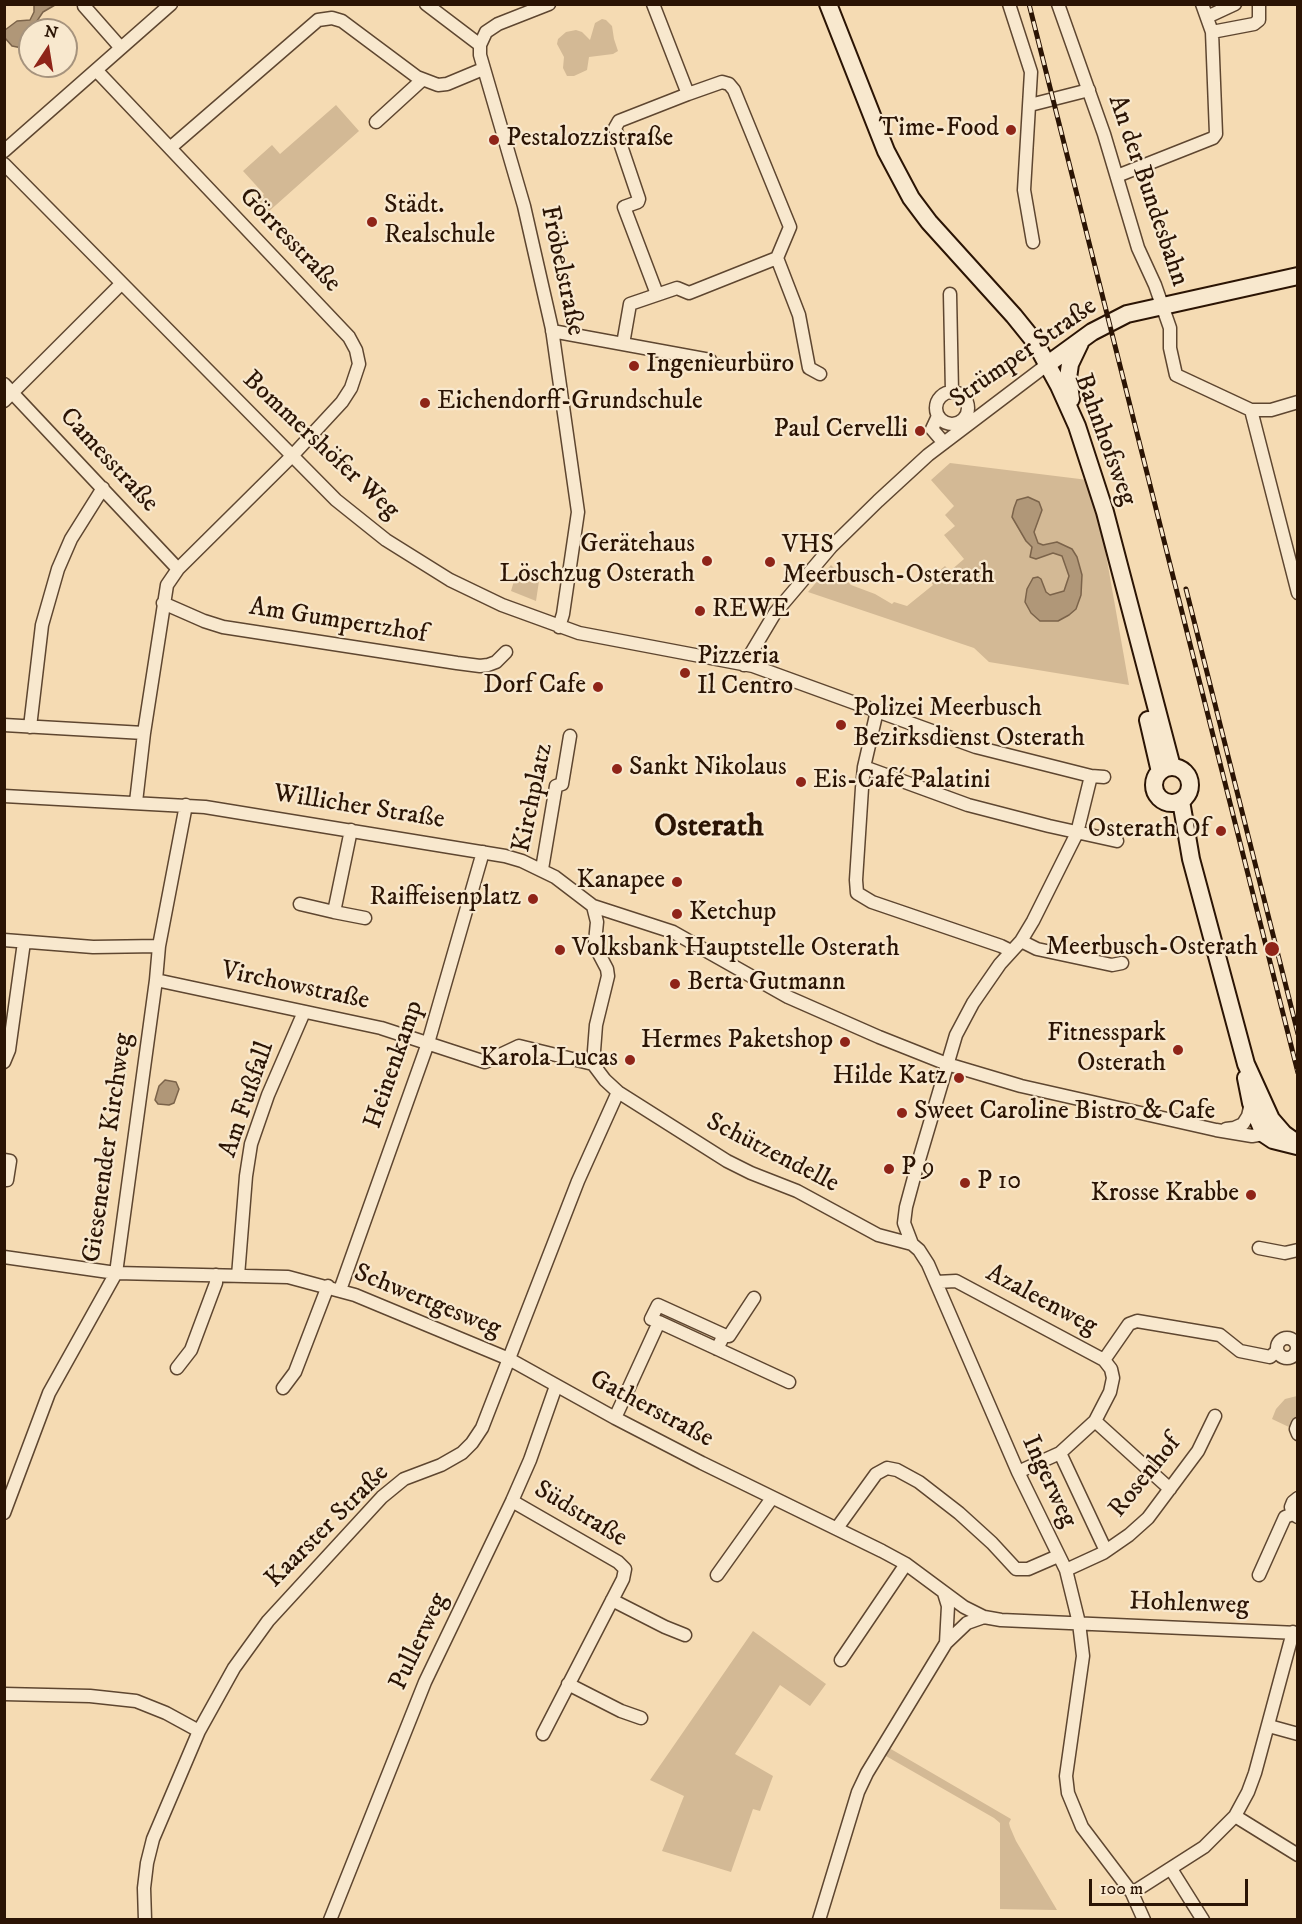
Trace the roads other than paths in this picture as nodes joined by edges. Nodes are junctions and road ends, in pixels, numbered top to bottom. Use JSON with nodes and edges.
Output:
{"nodes":[{"id":1,"x":171,"y":4,"type":"edge"},
{"id":2,"x":426,"y":4,"type":"edge"},
{"id":3,"x":549,"y":4,"type":"edge"},
{"id":4,"x":654,"y":4,"type":"edge"},
{"id":5,"x":1009,"y":4,"type":"edge"},
{"id":6,"x":1058,"y":4,"type":"edge"},
{"id":7,"x":1202,"y":4,"type":"edge"},
{"id":8,"x":1235,"y":4,"type":"edge"},
{"id":9,"x":1259,"y":4,"type":"edge"},
{"id":10,"x":84,"y":6,"type":"dead end"},
{"id":11,"x":831,"y":9,"type":"edge"},
{"id":12,"x":1207,"y":17,"type":"junction"},
{"id":13,"x":1212,"y":32,"type":"junction"},
{"id":14,"x":480,"y":45,"type":"junction"},
{"id":15,"x":121,"y":48,"type":"junction"},
{"id":16,"x":483,"y":69,"type":"junction"},
{"id":17,"x":96,"y":70,"type":"junction"},
{"id":18,"x":422,"y":80,"type":"junction"},
{"id":19,"x":1089,"y":90,"type":"junction"},
{"id":20,"x":688,"y":94,"type":"junction"},
{"id":21,"x":1030,"y":105,"type":"junction"},
{"id":22,"x":376,"y":122,"type":"dead end"},
{"id":23,"x":170,"y":148,"type":"junction"},
{"id":24,"x":4,"y":151,"type":"edge"},
{"id":25,"x":4,"y":164,"type":"edge"},
{"id":26,"x":1117,"y":176,"type":"junction"},
{"id":27,"x":1033,"y":242,"type":"dead end"},
{"id":28,"x":777,"y":258,"type":"junction"},
{"id":29,"x":1298,"y":276,"type":"edge"},
{"id":30,"x":121,"y":284,"type":"junction"},
{"id":31,"x":657,"y":294,"type":"junction"},
{"id":32,"x":950,"y":294,"type":"dead end"},
{"id":33,"x":1163,"y":306,"type":"junction"},
{"id":34,"x":552,"y":331,"type":"junction"},
{"id":35,"x":1082,"y":339,"type":"junction"},
{"id":36,"x":623,"y":344,"type":"junction"},
{"id":37,"x":710,"y":360,"type":"dead end"},
{"id":38,"x":1048,"y":364,"type":"junction"},
{"id":39,"x":820,"y":374,"type":"dead end"},
{"id":40,"x":7,"y":392,"type":"edge"},
{"id":41,"x":952,"y":392,"type":"junction"},
{"id":42,"x":1298,"y":402,"type":"edge"},
{"id":43,"x":1251,"y":410,"type":"junction"},
{"id":44,"x":938,"y":416,"type":"junction"},
{"id":45,"x":1077,"y":426,"type":"junction"},
{"id":46,"x":944,"y":443,"type":"junction"},
{"id":47,"x":292,"y":456,"type":"junction"},
{"id":48,"x":103,"y":488,"type":"junction"},
{"id":49,"x":178,"y":569,"type":"junction"},
{"id":50,"x":1298,"y":593,"type":"edge"},
{"id":51,"x":163,"y":603,"type":"junction"},
{"id":52,"x":558,"y":627,"type":"junction"},
{"id":53,"x":506,"y":652,"type":"dead end"},
{"id":54,"x":744,"y":665,"type":"junction"},
{"id":55,"x":877,"y":711,"type":"junction"},
{"id":56,"x":4,"y":725,"type":"edge"},
{"id":57,"x":30,"y":727,"type":"junction"},
{"id":58,"x":144,"y":733,"type":"junction"},
{"id":59,"x":570,"y":735,"type":"dead end"},
{"id":60,"x":864,"y":767,"type":"junction"},
{"id":61,"x":1166,"y":770,"type":"junction"},
{"id":62,"x":1098,"y":777,"type":"joint"},
{"id":63,"x":4,"y":796,"type":"edge"},
{"id":64,"x":136,"y":802,"type":"junction"},
{"id":65,"x":1176,"y":802,"type":"junction"},
{"id":66,"x":186,"y":805,"type":"junction"},
{"id":67,"x":351,"y":830,"type":"junction"},
{"id":68,"x":1077,"y":833,"type":"junction"},
{"id":69,"x":1117,"y":842,"type":"dead end"},
{"id":70,"x":483,"y":852,"type":"junction"},
{"id":71,"x":542,"y":869,"type":"junction"},
{"id":72,"x":300,"y":904,"type":"dead end"},
{"id":73,"x":593,"y":906,"type":"junction"},
{"id":74,"x":334,"y":912,"type":"junction"},
{"id":75,"x":365,"y":918,"type":"dead end"},
{"id":76,"x":4,"y":940,"type":"edge"},
{"id":77,"x":1021,"y":941,"type":"junction"},
{"id":78,"x":24,"y":942,"type":"junction"},
{"id":79,"x":159,"y":946,"type":"junction"},
{"id":80,"x":1011,"y":951,"type":"junction"},
{"id":81,"x":1122,"y":963,"type":"dead end"},
{"id":82,"x":156,"y":980,"type":"junction"},
{"id":83,"x":304,"y":1012,"type":"junction"},
{"id":84,"x":428,"y":1043,"type":"junction"},
{"id":85,"x":4,"y":1062,"type":"edge"},
{"id":86,"x":593,"y":1064,"type":"junction"},
{"id":87,"x":947,"y":1064,"type":"junction"},
{"id":88,"x":1246,"y":1064,"type":"junction"},
{"id":89,"x":618,"y":1092,"type":"junction"},
{"id":90,"x":1251,"y":1103,"type":"junction"},
{"id":91,"x":1268,"y":1126,"type":"junction"},
{"id":92,"x":1216,"y":1130,"type":"junction"},
{"id":93,"x":1298,"y":1145,"type":"edge"},
{"id":94,"x":4,"y":1160,"type":"edge"},
{"id":95,"x":4,"y":1180,"type":"edge"},
{"id":96,"x":912,"y":1244,"type":"junction"},
{"id":97,"x":1259,"y":1248,"type":"dead end"},
{"id":98,"x":1298,"y":1250,"type":"edge"},
{"id":99,"x":4,"y":1257,"type":"edge"},
{"id":100,"x":116,"y":1273,"type":"junction"},
{"id":101,"x":216,"y":1275,"type":"junction"},
{"id":102,"x":238,"y":1276,"type":"junction"},
{"id":103,"x":936,"y":1282,"type":"junction"},
{"id":104,"x":334,"y":1288,"type":"junction"},
{"id":105,"x":754,"y":1298,"type":"dead end"},
{"id":106,"x":659,"y":1322,"type":"junction"},
{"id":107,"x":724,"y":1335,"type":"junction"},
{"id":108,"x":717,"y":1349,"type":"junction"},
{"id":109,"x":1277,"y":1351,"type":"dead end"},
{"id":110,"x":509,"y":1359,"type":"junction"},
{"id":111,"x":1104,"y":1360,"type":"junction"},
{"id":112,"x":177,"y":1368,"type":"dead end"},
{"id":113,"x":789,"y":1382,"type":"dead end"},
{"id":114,"x":556,"y":1386,"type":"junction"},
{"id":115,"x":283,"y":1388,"type":"dead end"},
{"id":116,"x":1215,"y":1416,"type":"dead end"},
{"id":117,"x":615,"y":1418,"type":"junction"},
{"id":118,"x":1095,"y":1420,"type":"junction"},
{"id":119,"x":1298,"y":1424,"type":"edge"},
{"id":120,"x":1298,"y":1434,"type":"edge"},
{"id":121,"x":1060,"y":1453,"type":"junction"},
{"id":122,"x":1018,"y":1472,"type":"junction"},
{"id":123,"x":1170,"y":1489,"type":"junction"},
{"id":124,"x":772,"y":1498,"type":"junction"},
{"id":125,"x":1298,"y":1498,"type":"edge"},
{"id":126,"x":512,"y":1501,"type":"junction"},
{"id":127,"x":4,"y":1513,"type":"edge"},
{"id":128,"x":1295,"y":1516,"type":"edge"},
{"id":129,"x":837,"y":1528,"type":"junction"},
{"id":130,"x":1106,"y":1551,"type":"junction"},
{"id":131,"x":1058,"y":1556,"type":"junction"},
{"id":132,"x":906,"y":1564,"type":"junction"},
{"id":133,"x":1066,"y":1570,"type":"junction"},
{"id":134,"x":717,"y":1575,"type":"dead end"},
{"id":135,"x":1259,"y":1575,"type":"dead end"},
{"id":136,"x":944,"y":1593,"type":"junction"},
{"id":137,"x":612,"y":1600,"type":"junction"},
{"id":138,"x":984,"y":1617,"type":"junction"},
{"id":139,"x":1079,"y":1623,"type":"junction"},
{"id":140,"x":1295,"y":1632,"type":"edge"},
{"id":141,"x":685,"y":1635,"type":"dead end"},
{"id":142,"x":946,"y":1642,"type":"junction"},
{"id":143,"x":841,"y":1660,"type":"dead end"},
{"id":144,"x":568,"y":1684,"type":"junction"},
{"id":145,"x":4,"y":1694,"type":"edge"},
{"id":146,"x":641,"y":1718,"type":"dead end"},
{"id":147,"x":1269,"y":1726,"type":"junction"},
{"id":148,"x":200,"y":1731,"type":"junction"},
{"id":149,"x":543,"y":1734,"type":"dead end"},
{"id":150,"x":1298,"y":1734,"type":"edge"},
{"id":151,"x":1235,"y":1816,"type":"junction"},
{"id":152,"x":1298,"y":1855,"type":"edge"},
{"id":153,"x":1171,"y":1869,"type":"junction"},
{"id":154,"x":1132,"y":1893,"type":"junction"},
{"id":155,"x":145,"y":1920,"type":"edge"},
{"id":156,"x":330,"y":1920,"type":"edge"},
{"id":157,"x":819,"y":1920,"type":"edge"},
{"id":158,"x":1144,"y":1920,"type":"edge"},
{"id":159,"x":1203,"y":1920,"type":"edge"}],
"edges":[{"from":1,"to":15,"type":"street"},
{"from":2,"to":14,"type":"street"},
{"from":3,"to":14,"type":"street"},
{"from":4,"to":20,"type":"street"},
{"from":5,"to":21,"type":"street"},
{"from":6,"to":19,"type":"street","name":"An der Bundesbahn"},
{"from":7,"to":12,"type":"street"},
{"from":8,"to":12,"type":"street"},
{"from":9,"to":13,"type":"street"},
{"from":10,"to":15,"type":"street"},
{"from":11,"to":38,"type":"main road","name":"Bahnhofsweg"},
{"from":12,"to":13,"type":"street"},
{"from":13,"to":26,"type":"street"},
{"from":14,"to":16,"type":"street","name":"Fröbelstraße"},
{"from":15,"to":17,"type":"street"},
{"from":16,"to":18,"type":"street"},
{"from":16,"to":34,"type":"street","name":"Fröbelstraße"},
{"from":17,"to":23,"type":"street","name":"Görresstraße"},
{"from":17,"to":24,"type":"street"},
{"from":18,"to":22,"type":"street"},
{"from":18,"to":23,"type":"street"},
{"from":19,"to":21,"type":"street","name":"An der Bundesbahn"},
{"from":19,"to":26,"type":"street","name":"An der Bundesbahn"},
{"from":20,"to":28,"type":"street"},
{"from":20,"to":31,"type":"street"},
{"from":21,"to":27,"type":"street"},
{"from":23,"to":47,"type":"street","name":"Görresstraße"},
{"from":25,"to":30,"type":"street","name":"Bommershöfer Weg"},
{"from":26,"to":33,"type":"street","name":"An der Bundesbahn"},
{"from":28,"to":31,"type":"street"},
{"from":28,"to":39,"type":"street"},
{"from":29,"to":33,"type":"main road","name":"Strümper Straße"},
{"from":30,"to":40,"type":"street"},
{"from":30,"to":47,"type":"street","name":"Bommershöfer Weg"},
{"from":31,"to":36,"type":"street"},
{"from":32,"to":41,"type":"street"},
{"from":33,"to":35,"type":"main road","name":"Strümper Straße"},
{"from":33,"to":43,"type":"street","name":"An der Bundesbahn"},
{"from":34,"to":36,"type":"street"},
{"from":34,"to":52,"type":"street","name":"Fröbelstraße"},
{"from":35,"to":38,"type":"main road","name":"Strümper Straße"},
{"from":35,"to":45,"type":"main road"},
{"from":36,"to":37,"type":"street"},
{"from":38,"to":45,"type":"main road","name":"Bahnhofsweg"},
{"from":38,"to":46,"type":"street","name":"Strümper Straße"},
{"from":40,"to":48,"type":"street","name":"Camesstraße"},
{"from":41,"to":44,"type":"street"},
{"from":41,"to":44,"type":"street"},
{"from":42,"to":43,"type":"street"},
{"from":43,"to":50,"type":"street"},
{"from":44,"to":46,"type":"street"},
{"from":45,"to":61,"type":"main road","name":"Bahnhofsweg"},
{"from":46,"to":54,"type":"street","name":"Strümper Straße"},
{"from":47,"to":49,"type":"street","name":"Görresstraße"},
{"from":47,"to":52,"type":"street","name":"Bommershöfer Weg"},
{"from":48,"to":49,"type":"street","name":"Camesstraße"},
{"from":48,"to":57,"type":"street"},
{"from":49,"to":51,"type":"street","name":"Görresstraße"},
{"from":51,"to":53,"type":"street","name":"Am Gumpertzhof"},
{"from":51,"to":58,"type":"street","name":"Görresstraße"},
{"from":52,"to":54,"type":"street","name":"Bommershöfer Weg"},
{"from":54,"to":55,"type":"street","name":"Bommershöfer Weg"},
{"from":55,"to":60,"type":"street"},
{"from":55,"to":62,"type":"street","name":"Bommershöfer Weg"},
{"from":56,"to":57,"type":"street"},
{"from":57,"to":58,"type":"street"},
{"from":58,"to":64,"type":"street","name":"Görresstraße"},
{"from":59,"to":71,"type":"street","name":"Kirchplatz"},
{"from":60,"to":68,"type":"street"},
{"from":60,"to":80,"type":"street"},
{"from":61,"to":65,"type":"main road"},
{"from":61,"to":65,"type":"main road"},
{"from":62,"to":68,"type":"street","name":"Ingerweg"},
{"from":63,"to":64,"type":"street","name":"Willicher Straße"},
{"from":64,"to":66,"type":"street","name":"Willicher Straße"},
{"from":65,"to":88,"type":"main road"},
{"from":66,"to":67,"type":"street","name":"Willicher Straße"},
{"from":66,"to":79,"type":"street","name":"Giesenender Kirchweg"},
{"from":67,"to":70,"type":"street","name":"Willicher Straße"},
{"from":67,"to":74,"type":"street"},
{"from":68,"to":69,"type":"street"},
{"from":68,"to":77,"type":"street","name":"Ingerweg"},
{"from":70,"to":71,"type":"street","name":"Willicher Straße"},
{"from":70,"to":84,"type":"street","name":"Heinenkamp"},
{"from":71,"to":73,"type":"street","name":"Willicher Straße"},
{"from":72,"to":74,"type":"street"},
{"from":73,"to":86,"type":"street"},
{"from":73,"to":87,"type":"street","name":"Willicher Straße"},
{"from":74,"to":75,"type":"street"},
{"from":76,"to":78,"type":"street"},
{"from":77,"to":80,"type":"street","name":"Ingerweg"},
{"from":77,"to":81,"type":"street"},
{"from":78,"to":79,"type":"street"},
{"from":78,"to":85,"type":"street"},
{"from":79,"to":82,"type":"street","name":"Giesenender Kirchweg"},
{"from":80,"to":87,"type":"street","name":"Ingerweg"},
{"from":82,"to":83,"type":"street","name":"Virchowstraße"},
{"from":82,"to":100,"type":"street","name":"Giesenender Kirchweg"},
{"from":83,"to":84,"type":"street","name":"Virchowstraße"},
{"from":83,"to":102,"type":"street","name":"Am Fußfall"},
{"from":84,"to":86,"type":"street","name":"Virchowstraße"},
{"from":84,"to":104,"type":"street","name":"Heinenkamp"},
{"from":86,"to":89,"type":"street","name":"Schützendelle"},
{"from":87,"to":92,"type":"street","name":"Willicher Straße"},
{"from":87,"to":96,"type":"street","name":"Ingerweg"},
{"from":88,"to":90,"type":"main road"},
{"from":88,"to":91,"type":"main road"},
{"from":89,"to":96,"type":"street","name":"Schützendelle"},
{"from":89,"to":110,"type":"street","name":"Kaarster Straße"},
{"from":90,"to":91,"type":"main road"},
{"from":90,"to":92,"type":"street"},
{"from":91,"to":92,"type":"street","name":"Willicher Straße"},
{"from":91,"to":93,"type":"main road"},
{"from":94,"to":95,"type":"street"},
{"from":96,"to":103,"type":"street","name":"Ingerweg"},
{"from":97,"to":98,"type":"street"},
{"from":99,"to":100,"type":"street","name":"Schwertgesweg"},
{"from":100,"to":101,"type":"street","name":"Schwertgesweg"},
{"from":100,"to":127,"type":"street","name":"Giesenender Kirchweg"},
{"from":101,"to":102,"type":"street","name":"Schwertgesweg"},
{"from":101,"to":112,"type":"street"},
{"from":102,"to":104,"type":"street","name":"Schwertgesweg"},
{"from":103,"to":111,"type":"street","name":"Azaleenweg"},
{"from":103,"to":122,"type":"street","name":"Ingerweg"},
{"from":104,"to":110,"type":"street","name":"Schwertgesweg"},
{"from":104,"to":115,"type":"street","name":"Schwertgesweg"},
{"from":105,"to":107,"type":"street"},
{"from":106,"to":107,"type":"street"},
{"from":106,"to":108,"type":"street"},
{"from":106,"to":117,"type":"street"},
{"from":107,"to":108,"type":"street"},
{"from":108,"to":113,"type":"street"},
{"from":109,"to":111,"type":"street","name":"Azaleenweg"},
{"from":110,"to":114,"type":"street","name":"Gatherstraße"},
{"from":110,"to":148,"type":"street","name":"Kaarster Straße"},
{"from":111,"to":118,"type":"street"},
{"from":114,"to":117,"type":"street","name":"Gatherstraße"},
{"from":114,"to":126,"type":"street","name":"Pullerweg"},
{"from":116,"to":123,"type":"street","name":"Rosenhof"},
{"from":117,"to":124,"type":"street","name":"Gatherstraße"},
{"from":118,"to":121,"type":"street"},
{"from":118,"to":123,"type":"street"},
{"from":119,"to":120,"type":"street"},
{"from":121,"to":122,"type":"street"},
{"from":121,"to":130,"type":"street"},
{"from":122,"to":131,"type":"street","name":"Ingerweg"},
{"from":123,"to":130,"type":"street","name":"Rosenhof"},
{"from":124,"to":129,"type":"street","name":"Gatherstraße"},
{"from":124,"to":134,"type":"street"},
{"from":125,"to":128,"type":"street"},
{"from":126,"to":137,"type":"street","name":"Südstraße"},
{"from":126,"to":156,"type":"street","name":"Pullerweg"},
{"from":128,"to":135,"type":"street"},
{"from":129,"to":131,"type":"street"},
{"from":129,"to":132,"type":"street","name":"Gatherstraße"},
{"from":130,"to":133,"type":"street","name":"Rosenhof"},
{"from":131,"to":133,"type":"street","name":"Ingerweg"},
{"from":132,"to":136,"type":"street","name":"Gatherstraße"},
{"from":132,"to":143,"type":"street"},
{"from":133,"to":139,"type":"street","name":"Ingerweg"},
{"from":136,"to":138,"type":"street","name":"Gatherstraße"},
{"from":136,"to":142,"type":"street"},
{"from":137,"to":141,"type":"street"},
{"from":137,"to":144,"type":"street","name":"Südstraße"},
{"from":138,"to":139,"type":"street","name":"Gatherstraße"},
{"from":138,"to":142,"type":"street"},
{"from":139,"to":140,"type":"street","name":"Hohlenweg"},
{"from":139,"to":154,"type":"street","name":"Ingerweg"},
{"from":140,"to":147,"type":"street"},
{"from":142,"to":157,"type":"street"},
{"from":144,"to":146,"type":"street"},
{"from":144,"to":149,"type":"street","name":"Südstraße"},
{"from":145,"to":148,"type":"street"},
{"from":147,"to":150,"type":"street"},
{"from":147,"to":151,"type":"street"},
{"from":148,"to":155,"type":"street","name":"Kaarster Straße"},
{"from":151,"to":152,"type":"street"},
{"from":151,"to":153,"type":"street"},
{"from":153,"to":154,"type":"street"},
{"from":153,"to":159,"type":"street"},
{"from":154,"to":158,"type":"street","name":"Ingerweg"}]}
